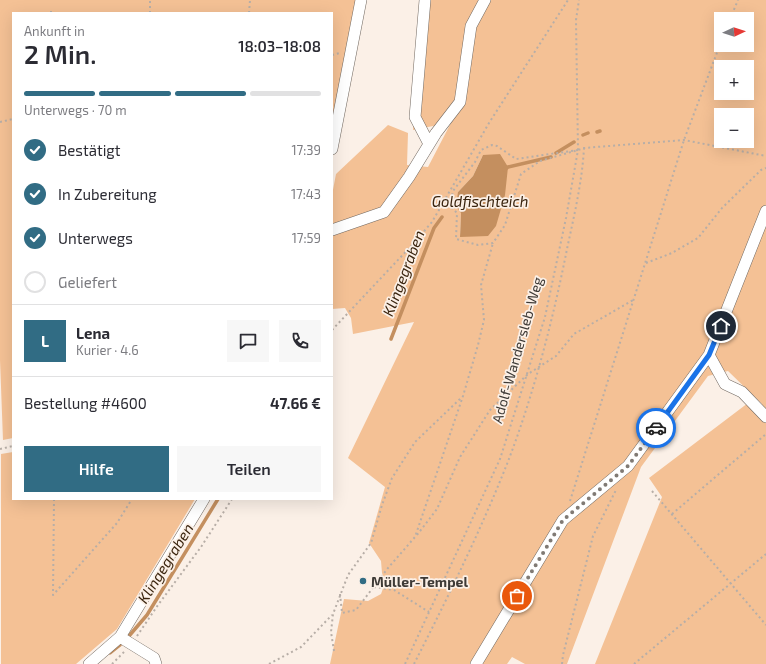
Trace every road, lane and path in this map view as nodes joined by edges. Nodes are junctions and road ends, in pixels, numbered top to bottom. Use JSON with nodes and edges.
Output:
{"nodes":[{"id":1,"x":150,"y":0,"type":"edge"},
{"id":2,"x":250,"y":0,"type":"edge"},
{"id":3,"x":361,"y":0,"type":"edge"},
{"id":4,"x":425,"y":0,"type":"edge"},
{"id":5,"x":485,"y":0,"type":"edge"},
{"id":6,"x":568,"y":0,"type":"edge"},
{"id":7,"x":579,"y":0,"type":"edge"},
{"id":8,"x":738,"y":0,"type":"edge"},
{"id":9,"x":51,"y":8,"type":"dead end"},
{"id":10,"x":51,"y":12,"type":"edge"},
{"id":11,"x":150,"y":12,"type":"edge"},
{"id":12,"x":249,"y":12,"type":"edge"},
{"id":13,"x":733,"y":12,"type":"edge"},
{"id":14,"x":717,"y":52,"type":"edge"},
{"id":15,"x":12,"y":119,"type":"edge"},
{"id":16,"x":0,"y":122,"type":"edge"},
{"id":17,"x":684,"y":140,"type":"junction"},
{"id":18,"x":333,"y":144,"type":"edge"},
{"id":19,"x":429,"y":144,"type":"junction"},
{"id":20,"x":584,"y":148,"type":"junction"},
{"id":21,"x":578,"y":150,"type":"junction"},
{"id":22,"x":766,"y":156,"type":"edge"},
{"id":23,"x":766,"y":168,"type":"edge"},
{"id":24,"x":766,"y":211,"type":"edge"},
{"id":25,"x":333,"y":230,"type":"edge"},
{"id":26,"x":493,"y":243,"type":"junction"},
{"id":27,"x":646,"y":263,"type":"junction"},
{"id":28,"x":634,"y":300,"type":"junction"},
{"id":29,"x":333,"y":329,"type":"edge"},
{"id":30,"x":709,"y":355,"type":"junction"},
{"id":31,"x":538,"y":367,"type":"junction"},
{"id":32,"x":528,"y":374,"type":"junction"},
{"id":33,"x":464,"y":396,"type":"junction"},
{"id":34,"x":766,"y":417,"type":"edge"},
{"id":35,"x":766,"y":434,"type":"edge"},
{"id":36,"x":12,"y":446,"type":"edge"},
{"id":37,"x":0,"y":449,"type":"edge"},
{"id":38,"x":618,"y":487,"type":"dead end"},
{"id":39,"x":652,"y":491,"type":"dead end"},
{"id":40,"x":54,"y":500,"type":"edge"},
{"id":41,"x":131,"y":500,"type":"edge"},
{"id":42,"x":203,"y":500,"type":"edge"},
{"id":43,"x":231,"y":500,"type":"edge"},
{"id":44,"x":672,"y":514,"type":"junction"},
{"id":45,"x":563,"y":520,"type":"junction"},
{"id":46,"x":415,"y":537,"type":"junction"},
{"id":47,"x":766,"y":554,"type":"edge"},
{"id":48,"x":731,"y":584,"type":"junction"},
{"id":49,"x":374,"y":587,"type":"junction"},
{"id":50,"x":340,"y":594,"type":"junction"},
{"id":51,"x":429,"y":612,"type":"junction"},
{"id":52,"x":333,"y":614,"type":"junction"},
{"id":53,"x":766,"y":625,"type":"edge"},
{"id":54,"x":120,"y":637,"type":"junction"},
{"id":55,"x":132,"y":645,"type":"junction"},
{"id":56,"x":334,"y":651,"type":"dead end"},
{"id":57,"x":155,"y":661,"type":"edge"},
{"id":58,"x":89,"y":664,"type":"edge"},
{"id":59,"x":112,"y":664,"type":"edge"},
{"id":60,"x":269,"y":664,"type":"edge"},
{"id":61,"x":405,"y":664,"type":"edge"},
{"id":62,"x":414,"y":664,"type":"edge"},
{"id":63,"x":476,"y":664,"type":"edge"},
{"id":64,"x":562,"y":664,"type":"edge"},
{"id":65,"x":634,"y":664,"type":"edge"}],
"edges":[{"from":1,"to":11,"type":"path"},
{"from":2,"to":12,"type":"path"},
{"from":3,"to":18,"type":"street"},
{"from":4,"to":19,"type":"street"},
{"from":5,"to":19,"type":"street"},
{"from":6,"to":29,"type":"path"},
{"from":7,"to":21,"type":"path","name":"Adolf-Wandersleb-Weg"},
{"from":8,"to":13,"type":"path"},
{"from":9,"to":10,"type":"path"},
{"from":14,"to":17,"type":"path"},
{"from":15,"to":16,"type":"path"},
{"from":17,"to":20,"type":"path"},
{"from":17,"to":22,"type":"path"},
{"from":17,"to":27,"type":"path"},
{"from":19,"to":25,"type":"street"},
{"from":20,"to":21,"type":"path"},
{"from":20,"to":31,"type":"path"},
{"from":21,"to":26,"type":"path"},
{"from":21,"to":26,"type":"path"},
{"from":21,"to":32,"type":"path","name":"Adolf-Wandersleb-Weg"},
{"from":23,"to":27,"type":"path"},
{"from":24,"to":30,"type":"street"},
{"from":26,"to":33,"type":"path"},
{"from":27,"to":28,"type":"path"},
{"from":28,"to":31,"type":"path"},
{"from":28,"to":45,"type":"path"},
{"from":30,"to":34,"type":"street"},
{"from":30,"to":45,"type":"street"},
{"from":31,"to":32,"type":"path"},
{"from":31,"to":62,"type":"path"},
{"from":32,"to":46,"type":"path"},
{"from":32,"to":51,"type":"path","name":"Adolf-Wandersleb-Weg"},
{"from":33,"to":46,"type":"path"},
{"from":33,"to":50,"type":"path"},
{"from":35,"to":44,"type":"path"},
{"from":36,"to":37,"type":"path"},
{"from":38,"to":64,"type":"path"},
{"from":39,"to":44,"type":"path"},
{"from":40,"to":41,"type":"path"},
{"from":42,"to":54,"type":"street"},
{"from":43,"to":55,"type":"path"},
{"from":44,"to":48,"type":"path"},
{"from":45,"to":63,"type":"street"},
{"from":46,"to":49,"type":"path"},
{"from":47,"to":48,"type":"path"},
{"from":48,"to":53,"type":"path"},
{"from":48,"to":65,"type":"path"},
{"from":49,"to":50,"type":"path"},
{"from":49,"to":51,"type":"path"},
{"from":50,"to":52,"type":"path"},
{"from":51,"to":61,"type":"path","name":"Adolf-Wandersleb-Weg"},
{"from":52,"to":56,"type":"path"},
{"from":52,"to":60,"type":"path"},
{"from":54,"to":55,"type":"street"},
{"from":54,"to":58,"type":"street"},
{"from":55,"to":57,"type":"street"},
{"from":55,"to":59,"type":"path"}]}
